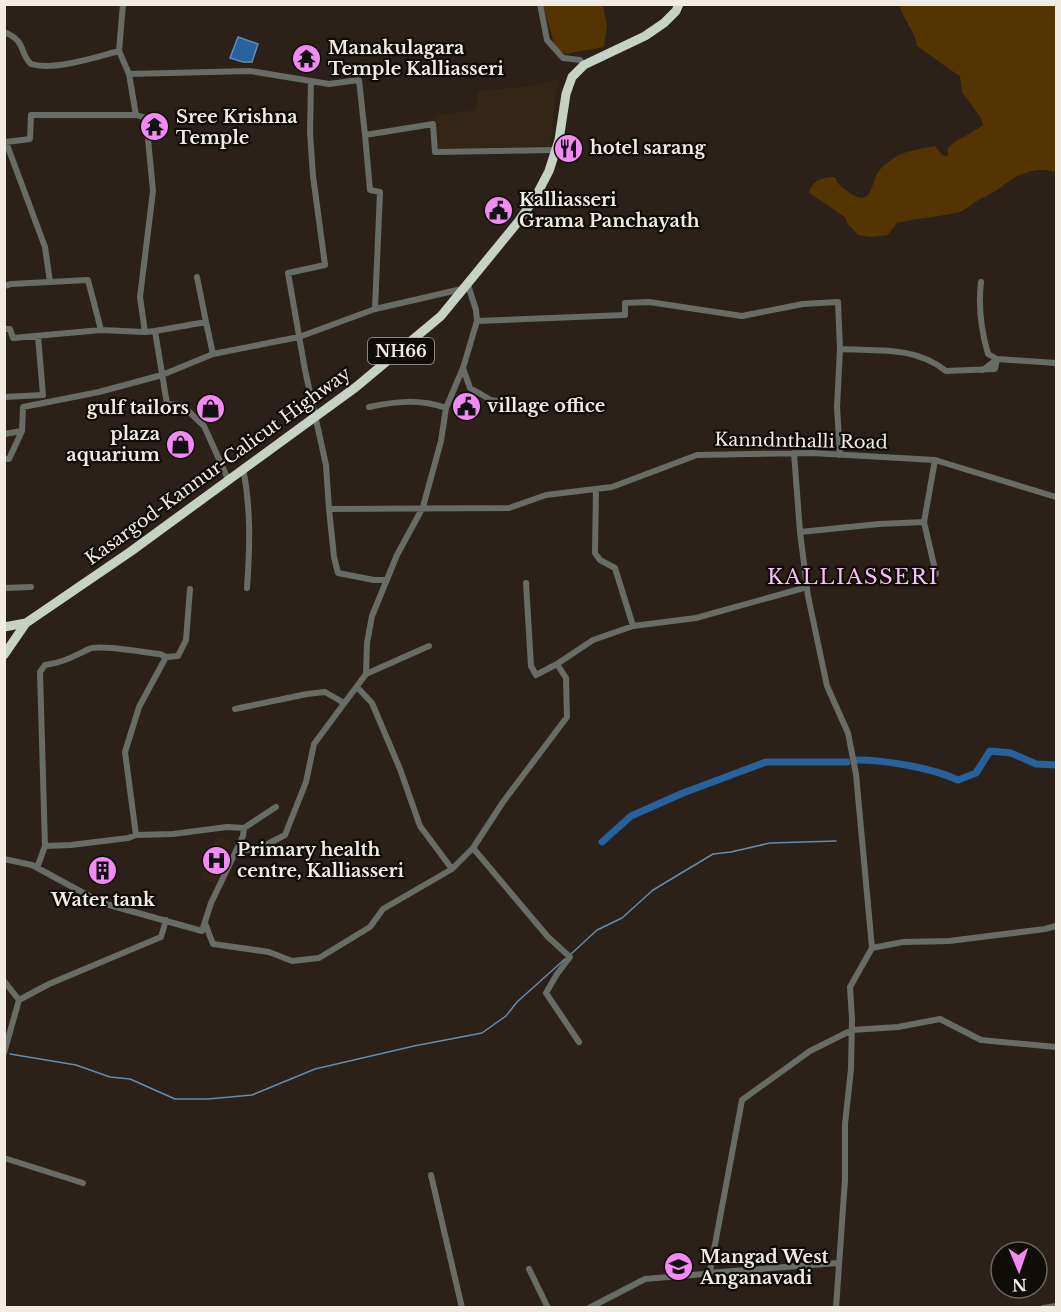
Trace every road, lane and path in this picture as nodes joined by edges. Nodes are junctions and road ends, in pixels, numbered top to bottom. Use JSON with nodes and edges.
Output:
{"nodes":[{"id":1,"x":123,"y":4,"type":"edge"},
{"id":2,"x":540,"y":4,"type":"edge"},
{"id":3,"x":679,"y":4,"type":"edge"},
{"id":4,"x":4,"y":32,"type":"edge"},
{"id":5,"x":119,"y":51,"type":"junction"},
{"id":6,"x":584,"y":65,"type":"junction"},
{"id":7,"x":129,"y":74,"type":"junction"},
{"id":8,"x":311,"y":81,"type":"junction"},
{"id":9,"x":136,"y":115,"type":"junction"},
{"id":10,"x":365,"y":135,"type":"junction"},
{"id":11,"x":555,"y":150,"type":"junction"},
{"id":12,"x":197,"y":277,"type":"dead end"},
{"id":13,"x":50,"y":282,"type":"junction"},
{"id":14,"x":981,"y":282,"type":"dead end"},
{"id":15,"x":4,"y":286,"type":"edge"},
{"id":16,"x":466,"y":286,"type":"junction"},
{"id":17,"x":375,"y":309,"type":"junction"},
{"id":18,"x":206,"y":321,"type":"junction"},
{"id":19,"x":477,"y":321,"type":"junction"},
{"id":20,"x":4,"y":329,"type":"edge"},
{"id":21,"x":100,"y":330,"type":"junction"},
{"id":22,"x":155,"y":331,"type":"junction"},
{"id":23,"x":145,"y":332,"type":"junction"},
{"id":24,"x":38,"y":336,"type":"junction"},
{"id":25,"x":299,"y":337,"type":"junction"},
{"id":26,"x":840,"y":349,"type":"junction"},
{"id":27,"x":213,"y":354,"type":"junction"},
{"id":28,"x":997,"y":359,"type":"junction"},
{"id":29,"x":1056,"y":363,"type":"edge"},
{"id":30,"x":464,"y":368,"type":"junction"},
{"id":31,"x":162,"y":375,"type":"junction"},
{"id":32,"x":4,"y":397,"type":"edge"},
{"id":33,"x":369,"y":406,"type":"dead end"},
{"id":34,"x":446,"y":408,"type":"junction"},
{"id":35,"x":543,"y":409,"type":"dead end"},
{"id":36,"x":315,"y":416,"type":"junction"},
{"id":37,"x":22,"y":431,"type":"junction"},
{"id":38,"x":4,"y":434,"type":"edge"},
{"id":39,"x":794,"y":453,"type":"junction"},
{"id":40,"x":840,"y":455,"type":"junction"},
{"id":41,"x":4,"y":459,"type":"edge"},
{"id":42,"x":935,"y":460,"type":"junction"},
{"id":43,"x":243,"y":468,"type":"junction"},
{"id":44,"x":228,"y":479,"type":"junction"},
{"id":45,"x":596,"y":489,"type":"junction"},
{"id":46,"x":1056,"y":497,"type":"edge"},
{"id":47,"x":423,"y":507,"type":"junction"},
{"id":48,"x":329,"y":509,"type":"junction"},
{"id":49,"x":924,"y":522,"type":"junction"},
{"id":50,"x":800,"y":532,"type":"junction"},
{"id":51,"x":936,"y":574,"type":"dead end"},
{"id":52,"x":386,"y":580,"type":"junction"},
{"id":53,"x":526,"y":583,"type":"dead end"},
{"id":54,"x":31,"y":587,"type":"dead end"},
{"id":55,"x":807,"y":587,"type":"junction"},
{"id":56,"x":4,"y":588,"type":"edge"},
{"id":57,"x":190,"y":588,"type":"dead end"},
{"id":58,"x":247,"y":588,"type":"dead end"},
{"id":59,"x":26,"y":623,"type":"junction"},
{"id":60,"x":633,"y":626,"type":"junction"},
{"id":61,"x":4,"y":627,"type":"edge"},
{"id":62,"x":429,"y":646,"type":"dead end"},
{"id":63,"x":4,"y":655,"type":"edge"},
{"id":64,"x":166,"y":657,"type":"junction"},
{"id":65,"x":557,"y":664,"type":"junction"},
{"id":66,"x":366,"y":674,"type":"junction"},
{"id":67,"x":357,"y":687,"type":"junction"},
{"id":68,"x":344,"y":703,"type":"junction"},
{"id":69,"x":235,"y":709,"type":"dead end"},
{"id":70,"x":276,"y":807,"type":"dead end"},
{"id":71,"x":244,"y":828,"type":"junction"},
{"id":72,"x":136,"y":836,"type":"junction"},
{"id":73,"x":45,"y":846,"type":"junction"},
{"id":74,"x":474,"y":848,"type":"junction"},
{"id":75,"x":236,"y":851,"type":"junction"},
{"id":76,"x":4,"y":859,"type":"edge"},
{"id":77,"x":38,"y":868,"type":"junction"},
{"id":78,"x":452,"y":869,"type":"junction"},
{"id":79,"x":166,"y":920,"type":"junction"},
{"id":80,"x":205,"y":923,"type":"junction"},
{"id":81,"x":1056,"y":926,"type":"edge"},
{"id":82,"x":872,"y":948,"type":"junction"},
{"id":83,"x":4,"y":981,"type":"edge"},
{"id":84,"x":18,"y":1000,"type":"junction"},
{"id":85,"x":852,"y":1030,"type":"junction"},
{"id":86,"x":579,"y":1042,"type":"dead end"},
{"id":87,"x":1056,"y":1047,"type":"edge"},
{"id":88,"x":4,"y":1053,"type":"edge"},
{"id":89,"x":4,"y":1158,"type":"edge"},
{"id":90,"x":431,"y":1174,"type":"dead end"},
{"id":91,"x":83,"y":1183,"type":"dead end"},
{"id":92,"x":838,"y":1263,"type":"junction"},
{"id":93,"x":529,"y":1269,"type":"dead end"},
{"id":94,"x":706,"y":1273,"type":"junction"},
{"id":95,"x":1056,"y":1306,"type":"edge"},
{"id":96,"x":462,"y":1308,"type":"edge"},
{"id":97,"x":548,"y":1308,"type":"edge"},
{"id":98,"x":589,"y":1308,"type":"edge"},
{"id":99,"x":836,"y":1308,"type":"edge"},
{"id":100,"x":1043,"y":1308,"type":"edge"}],
"edges":[{"from":1,"to":5,"type":"street"},
{"from":2,"to":6,"type":"street"},
{"from":3,"to":6,"type":"highway"},
{"from":4,"to":5,"type":"street"},
{"from":5,"to":7,"type":"street"},
{"from":6,"to":11,"type":"highway","name":"Kasargod-Kannur-Calicut Highway","number":"NH66"},
{"from":7,"to":8,"type":"street"},
{"from":7,"to":9,"type":"street"},
{"from":8,"to":10,"type":"street"},
{"from":8,"to":25,"type":"street"},
{"from":9,"to":13,"type":"street"},
{"from":9,"to":23,"type":"street"},
{"from":10,"to":11,"type":"street"},
{"from":10,"to":17,"type":"street"},
{"from":11,"to":16,"type":"highway","name":"Kasargod-Kannur-Calicut Highway","number":"NH66"},
{"from":12,"to":18,"type":"street"},
{"from":13,"to":15,"type":"street"},
{"from":13,"to":21,"type":"street"},
{"from":14,"to":28,"type":"street"},
{"from":16,"to":17,"type":"street"},
{"from":16,"to":19,"type":"street"},
{"from":16,"to":36,"type":"highway","name":"Kasargod-Kannur-Calicut Highway","number":"NH66"},
{"from":17,"to":25,"type":"street"},
{"from":18,"to":22,"type":"street"},
{"from":18,"to":27,"type":"street"},
{"from":19,"to":26,"type":"street"},
{"from":19,"to":30,"type":"street"},
{"from":20,"to":24,"type":"street"},
{"from":21,"to":23,"type":"street"},
{"from":21,"to":24,"type":"street"},
{"from":22,"to":23,"type":"street"},
{"from":22,"to":31,"type":"street"},
{"from":24,"to":32,"type":"street"},
{"from":25,"to":27,"type":"street"},
{"from":25,"to":36,"type":"street"},
{"from":26,"to":28,"type":"street"},
{"from":26,"to":40,"type":"street"},
{"from":27,"to":31,"type":"street"},
{"from":28,"to":29,"type":"street"},
{"from":30,"to":34,"type":"street"},
{"from":30,"to":35,"type":"street"},
{"from":31,"to":37,"type":"street"},
{"from":31,"to":44,"type":"street"},
{"from":33,"to":34,"type":"street"},
{"from":34,"to":47,"type":"street"},
{"from":36,"to":43,"type":"highway","name":"Kasargod-Kannur-Calicut Highway","number":"NH66"},
{"from":36,"to":48,"type":"street"},
{"from":37,"to":38,"type":"street"},
{"from":37,"to":41,"type":"street"},
{"from":39,"to":40,"type":"street","name":"Kanndnthalli Road"},
{"from":39,"to":45,"type":"street","name":"Kanndnthalli Road"},
{"from":39,"to":50,"type":"street"},
{"from":40,"to":42,"type":"street","name":"Kanndnthalli Road"},
{"from":42,"to":46,"type":"street","name":"Kanndnthalli Road"},
{"from":42,"to":49,"type":"street"},
{"from":43,"to":44,"type":"highway","name":"Kasargod-Kannur-Calicut Highway","number":"NH66"},
{"from":43,"to":58,"type":"street"},
{"from":44,"to":59,"type":"highway","name":"Kasargod-Kannur-Calicut Highway","number":"NH66"},
{"from":45,"to":47,"type":"street","name":"Kanndnthalli Road"},
{"from":45,"to":60,"type":"street"},
{"from":47,"to":48,"type":"street","name":"Kanndnthalli Road"},
{"from":47,"to":52,"type":"street"},
{"from":48,"to":52,"type":"street"},
{"from":49,"to":50,"type":"street"},
{"from":49,"to":51,"type":"street"},
{"from":50,"to":55,"type":"street"},
{"from":52,"to":66,"type":"street"},
{"from":53,"to":65,"type":"street"},
{"from":54,"to":56,"type":"street"},
{"from":55,"to":60,"type":"street"},
{"from":55,"to":82,"type":"street"},
{"from":57,"to":64,"type":"street"},
{"from":59,"to":61,"type":"highway","name":"Kasargod-Kannur-Calicut Highway","number":"NH66"},
{"from":59,"to":63,"type":"highway","name":"Kasargod-Kannur-Calicut Highway","number":"NH66"},
{"from":60,"to":65,"type":"street"},
{"from":62,"to":66,"type":"street"},
{"from":64,"to":72,"type":"street"},
{"from":64,"to":73,"type":"street"},
{"from":65,"to":74,"type":"street"},
{"from":66,"to":67,"type":"street"},
{"from":67,"to":68,"type":"street"},
{"from":67,"to":78,"type":"street"},
{"from":68,"to":69,"type":"street"},
{"from":68,"to":75,"type":"street"},
{"from":70,"to":71,"type":"street"},
{"from":71,"to":72,"type":"street"},
{"from":71,"to":75,"type":"street"},
{"from":72,"to":73,"type":"street"},
{"from":73,"to":77,"type":"street"},
{"from":74,"to":78,"type":"street"},
{"from":74,"to":86,"type":"street"},
{"from":75,"to":80,"type":"street"},
{"from":76,"to":77,"type":"street"},
{"from":77,"to":79,"type":"street"},
{"from":78,"to":80,"type":"street"},
{"from":79,"to":80,"type":"street"},
{"from":79,"to":84,"type":"street"},
{"from":81,"to":82,"type":"street"},
{"from":82,"to":85,"type":"street"},
{"from":83,"to":84,"type":"street"},
{"from":84,"to":88,"type":"street"},
{"from":85,"to":87,"type":"street"},
{"from":85,"to":92,"type":"street"},
{"from":85,"to":94,"type":"street"},
{"from":89,"to":91,"type":"street"},
{"from":90,"to":96,"type":"street"},
{"from":92,"to":94,"type":"street"},
{"from":92,"to":99,"type":"street"},
{"from":93,"to":97,"type":"street"},
{"from":94,"to":98,"type":"street"},
{"from":95,"to":100,"type":"street"}]}
